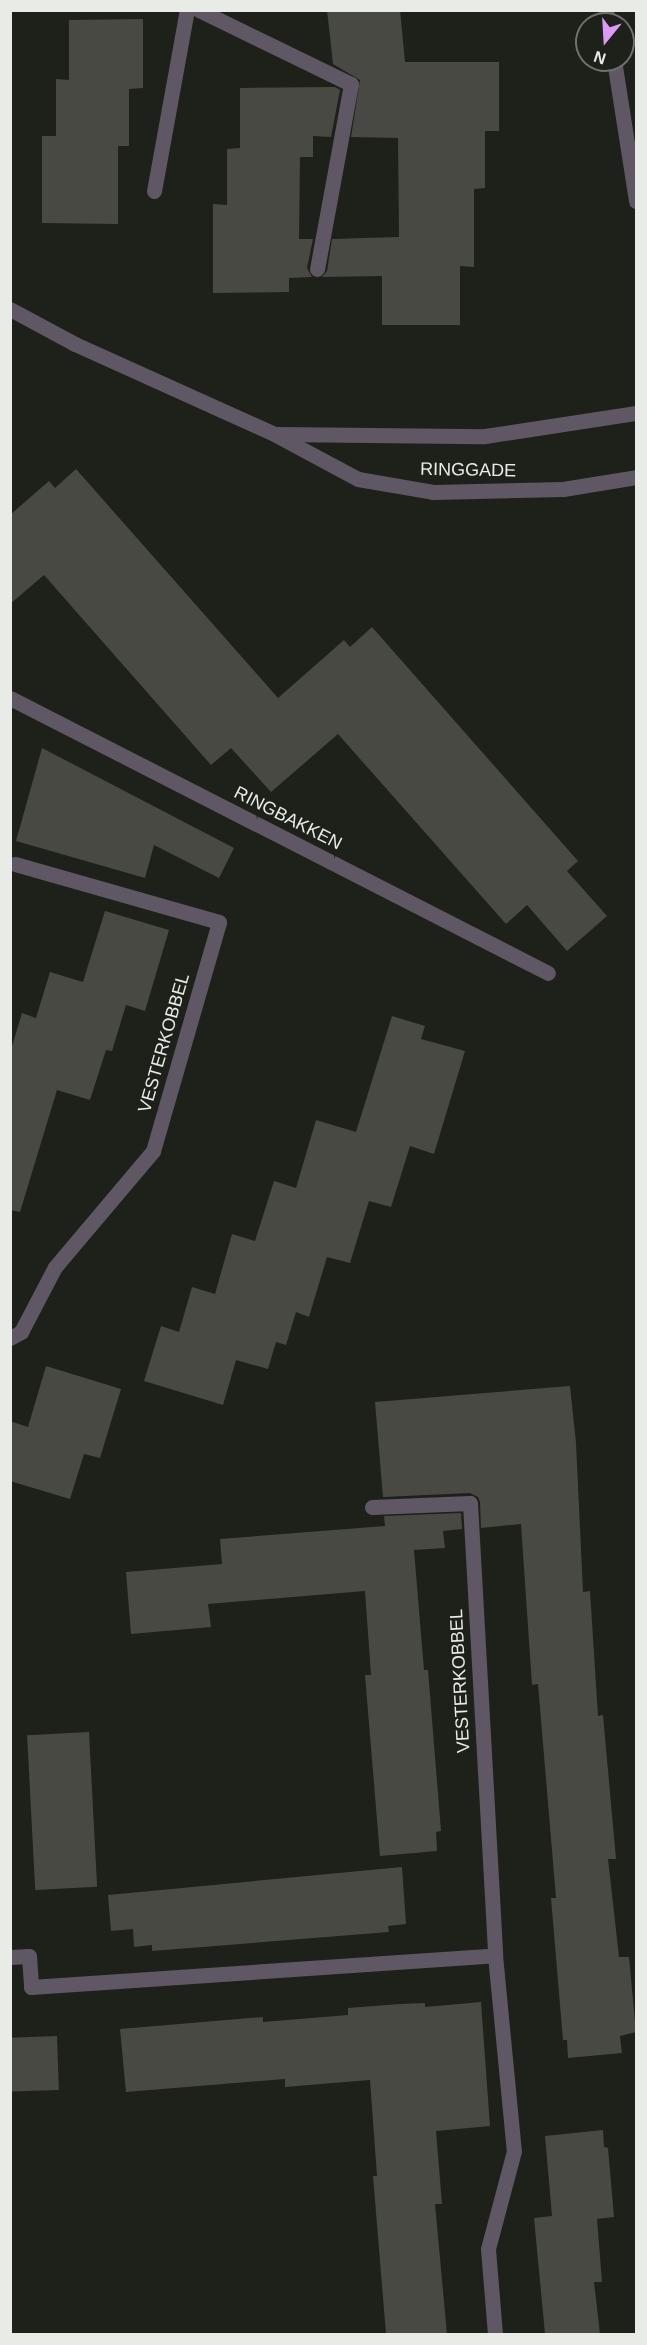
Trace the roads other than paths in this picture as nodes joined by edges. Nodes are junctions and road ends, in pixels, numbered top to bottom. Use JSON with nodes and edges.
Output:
{"nodes":[{"id":1,"x":187,"y":10,"type":"edge"},
{"id":2,"x":199,"y":10,"type":"edge"},
{"id":3,"x":616,"y":72,"type":"edge"},
{"id":4,"x":154,"y":191,"type":"dead end"},
{"id":5,"x":636,"y":201,"type":"edge"},
{"id":6,"x":317,"y":269,"type":"dead end"},
{"id":7,"x":10,"y":309,"type":"edge"},
{"id":8,"x":636,"y":413,"type":"edge"},
{"id":9,"x":274,"y":434,"type":"junction"},
{"id":10,"x":636,"y":477,"type":"edge"},
{"id":11,"x":10,"y":698,"type":"edge"},
{"id":12,"x":15,"y":864,"type":"dead end"},
{"id":13,"x":548,"y":973,"type":"dead end"},
{"id":14,"x":10,"y":1338,"type":"edge"},
{"id":15,"x":372,"y":1507,"type":"dead end"},
{"id":16,"x":495,"y":1955,"type":"junction"},
{"id":17,"x":10,"y":1957,"type":"edge"},
{"id":18,"x":495,"y":2334,"type":"edge"}],
"edges":[{"from":1,"to":4,"type":"street"},
{"from":2,"to":6,"type":"street"},
{"from":3,"to":5,"type":"street"},
{"from":7,"to":9,"type":"street","name":"RINGGADE"},
{"from":8,"to":9,"type":"street","name":"RINGGADE"},
{"from":9,"to":10,"type":"street","name":"RINGGADE"},
{"from":11,"to":13,"type":"street","name":"RINGBAKKEN"},
{"from":12,"to":14,"type":"street","name":"VESTERKOBBEL"},
{"from":15,"to":16,"type":"street","name":"VESTERKOBBEL"},
{"from":16,"to":17,"type":"street"},
{"from":16,"to":18,"type":"street","name":"VESTERKOBBEL"}]}
